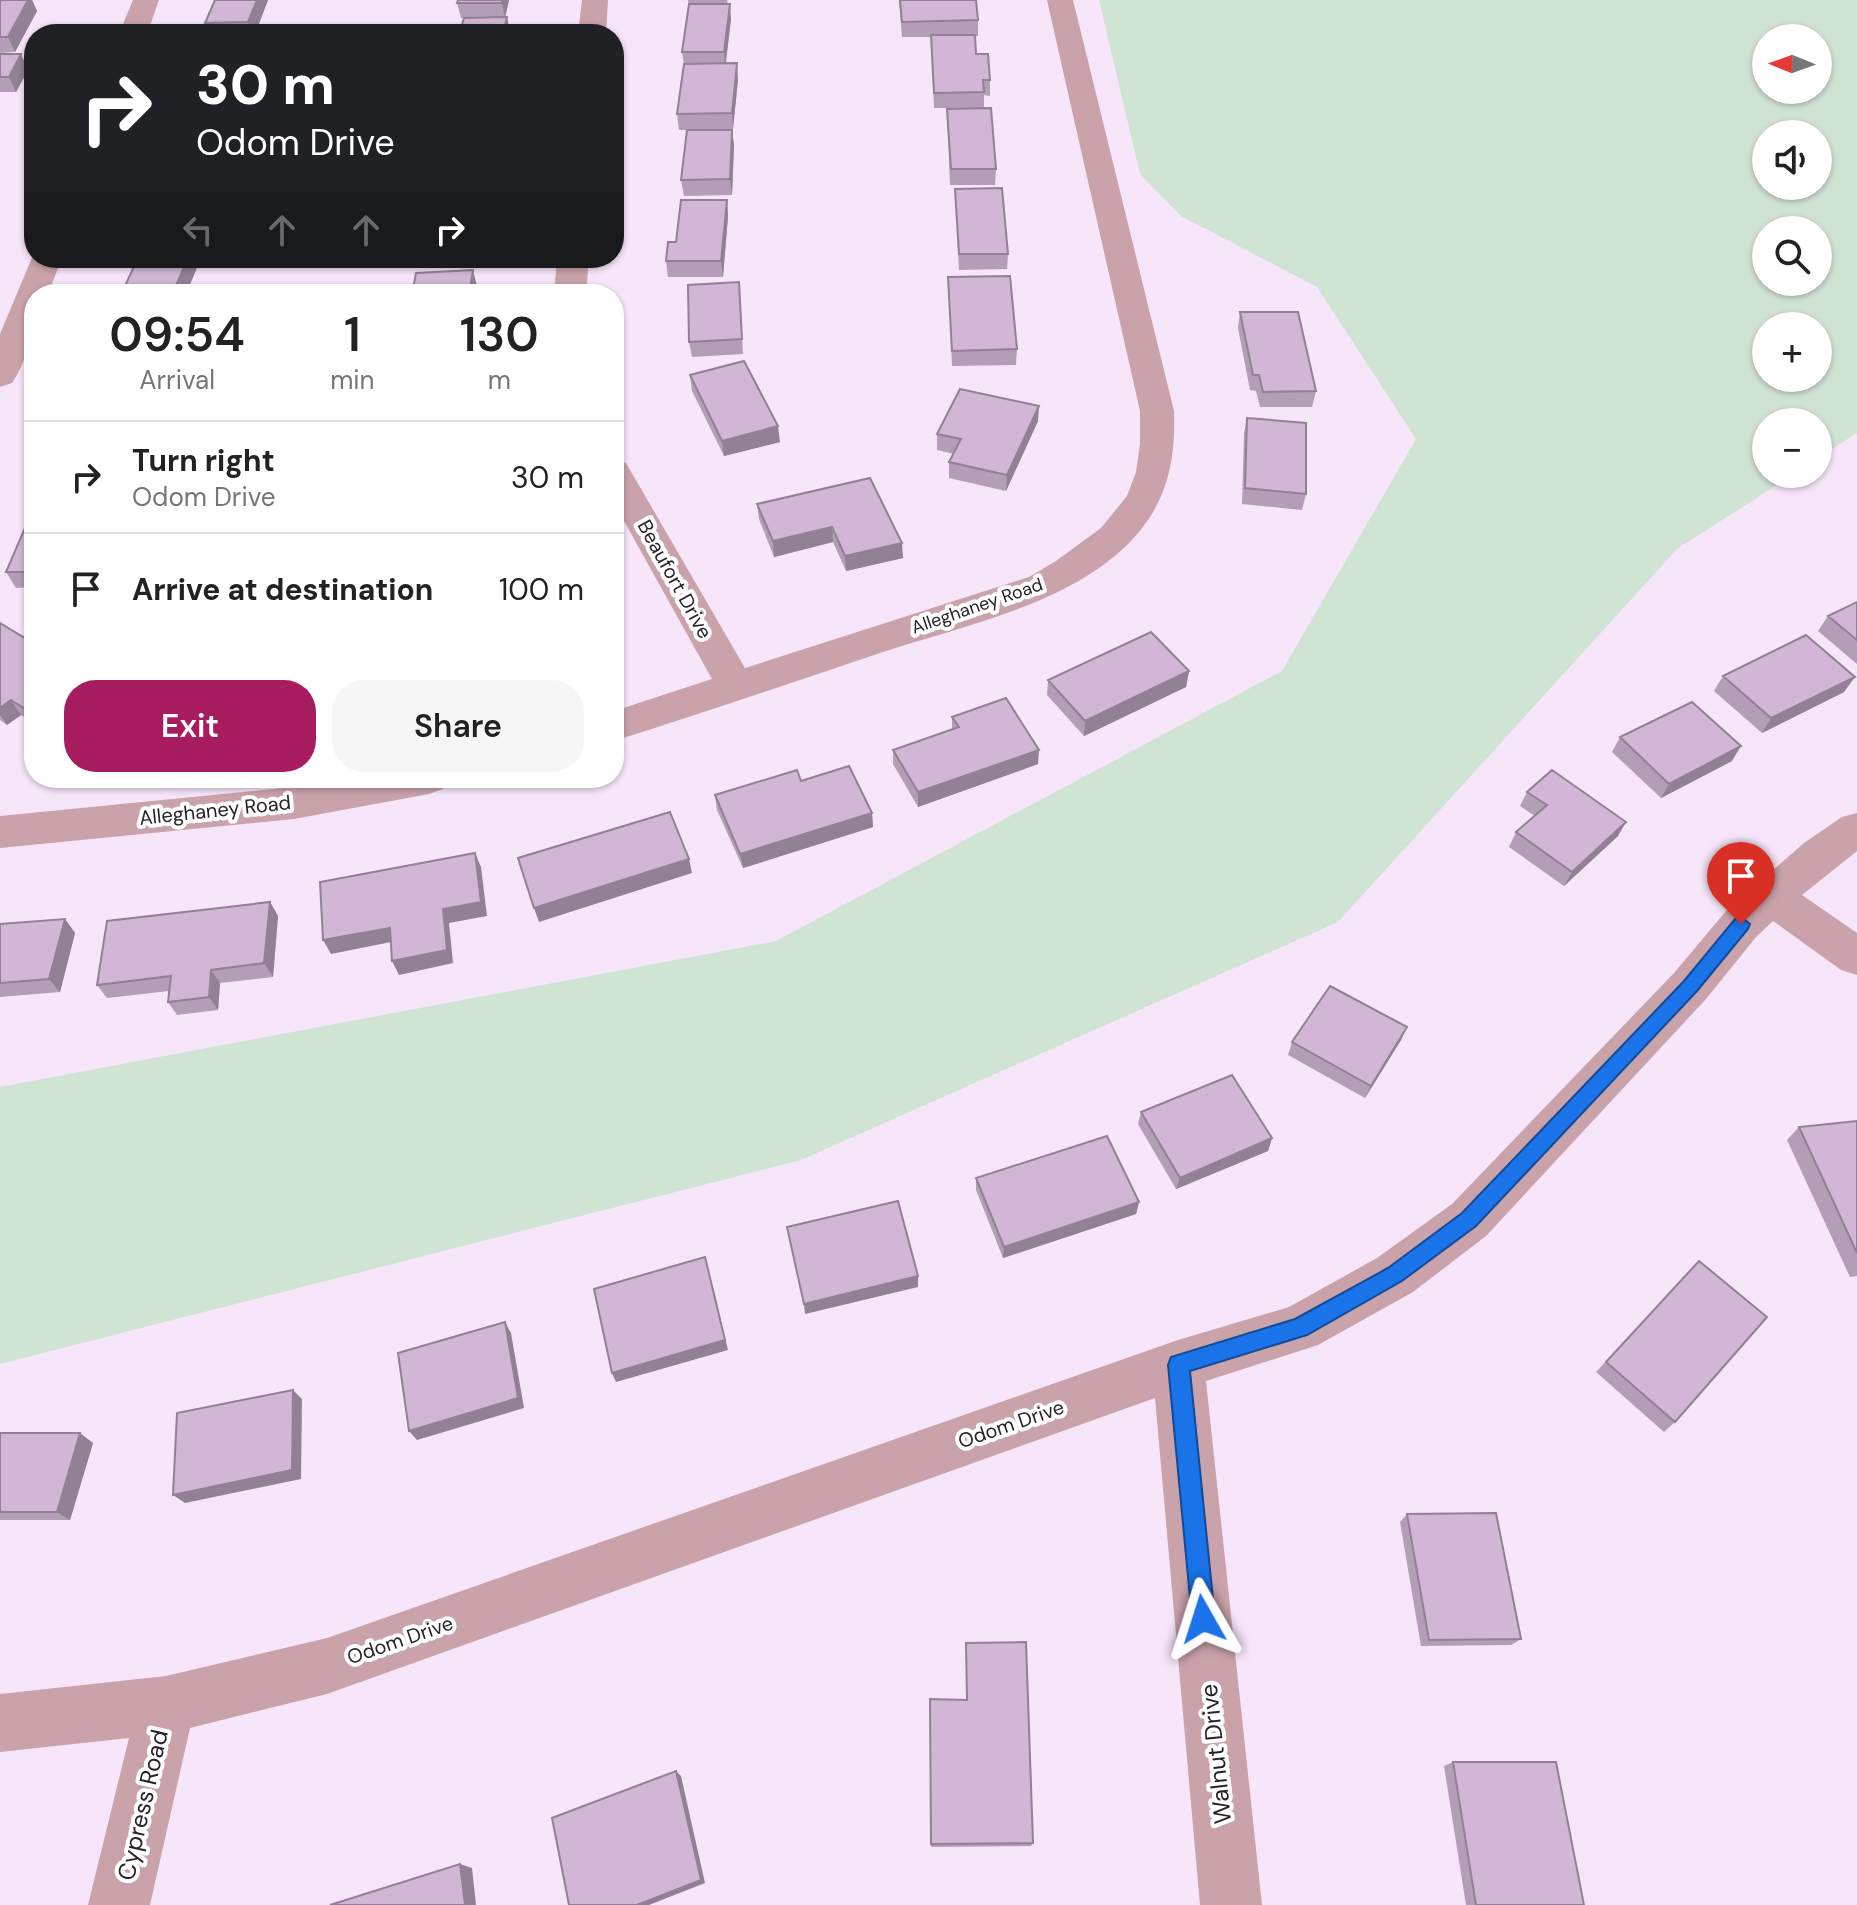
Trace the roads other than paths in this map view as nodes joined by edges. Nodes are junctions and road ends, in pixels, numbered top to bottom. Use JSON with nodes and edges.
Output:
{"nodes":[{"id":1,"x":146,"y":0,"type":"edge"},
{"id":2,"x":595,"y":0,"type":"edge"},
{"id":3,"x":1060,"y":0,"type":"edge"},
{"id":4,"x":137,"y":24,"type":"edge"},
{"id":5,"x":593,"y":24,"type":"edge"},
{"id":6,"x":24,"y":314,"type":"edge"},
{"id":7,"x":0,"y":376,"type":"edge"},
{"id":8,"x":624,"y":489,"type":"edge"},
{"id":9,"x":736,"y":687,"type":"junction"},
{"id":10,"x":624,"y":723,"type":"edge"},
{"id":11,"x":375,"y":788,"type":"edge"},
{"id":12,"x":1857,"y":829,"type":"edge"},
{"id":13,"x":0,"y":832,"type":"edge"},
{"id":14,"x":1770,"y":896,"type":"junction"},
{"id":15,"x":1857,"y":957,"type":"edge"},
{"id":16,"x":1178,"y":1365,"type":"junction"},
{"id":17,"x":166,"y":1705,"type":"junction"},
{"id":18,"x":0,"y":1723,"type":"edge"},
{"id":19,"x":119,"y":1905,"type":"edge"},
{"id":20,"x":1231,"y":1905,"type":"edge"}],
"edges":[{"from":1,"to":4,"type":"street"},
{"from":2,"to":5,"type":"street"},
{"from":3,"to":9,"type":"street","name":"Alleghaney Road"},
{"from":6,"to":7,"type":"street"},
{"from":8,"to":9,"type":"street","name":"Beaufort Drive"},
{"from":9,"to":10,"type":"street","name":"Alleghaney Road"},
{"from":11,"to":13,"type":"street","name":"Alleghaney Road"},
{"from":12,"to":14,"type":"street","name":"Odom Drive"},
{"from":14,"to":15,"type":"street"},
{"from":14,"to":16,"type":"street","name":"Odom Drive"},
{"from":16,"to":17,"type":"street","name":"Odom Drive"},
{"from":16,"to":20,"type":"street","name":"Walnut Drive"},
{"from":17,"to":18,"type":"street","name":"Odom Drive"},
{"from":17,"to":19,"type":"street","name":"Cypress Road"}]}
